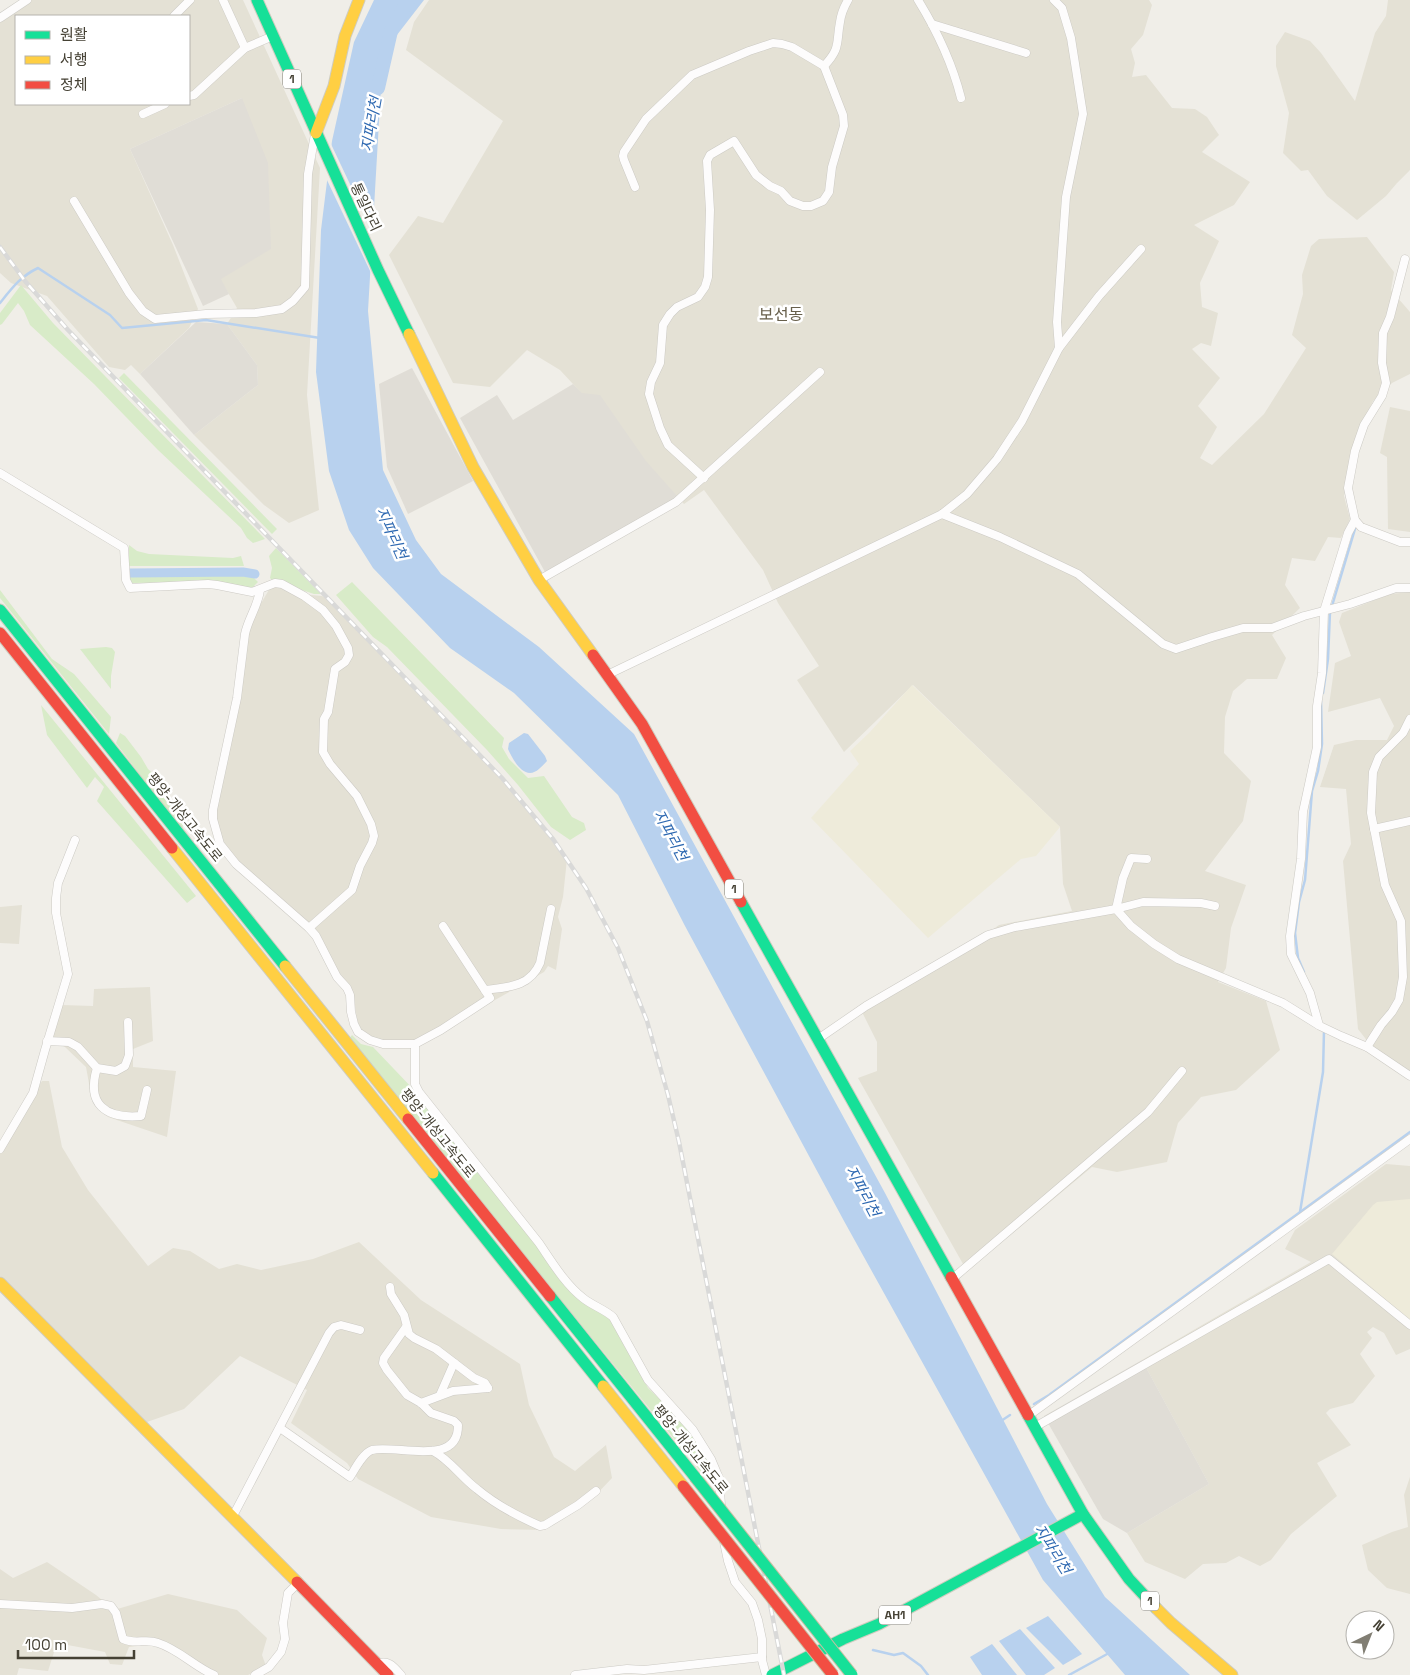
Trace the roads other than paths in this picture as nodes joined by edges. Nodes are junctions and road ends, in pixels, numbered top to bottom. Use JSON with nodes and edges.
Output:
{"nodes":[{"id":1,"x":27,"y":0,"type":"edge"},
{"id":2,"x":190,"y":0,"type":"edge"},
{"id":3,"x":223,"y":0,"type":"edge"},
{"id":4,"x":257,"y":0,"type":"edge"},
{"id":5,"x":359,"y":0,"type":"edge"},
{"id":6,"x":848,"y":0,"type":"edge"},
{"id":7,"x":918,"y":0,"type":"edge"},
{"id":8,"x":1054,"y":0,"type":"edge"},
{"id":9,"x":175,"y":15,"type":"edge"},
{"id":10,"x":0,"y":18,"type":"edge"},
{"id":11,"x":932,"y":24,"type":"junction"},
{"id":12,"x":273,"y":36,"type":"junction"},
{"id":13,"x":245,"y":48,"type":"junction"},
{"id":14,"x":1026,"y":53,"type":"dead end"},
{"id":15,"x":824,"y":66,"type":"junction"},
{"id":16,"x":190,"y":96,"type":"edge"},
{"id":17,"x":961,"y":98,"type":"dead end"},
{"id":18,"x":164,"y":105,"type":"edge"},
{"id":19,"x":144,"y":114,"type":"dead end"},
{"id":20,"x":316,"y":133,"type":"junction"},
{"id":21,"x":635,"y":187,"type":"dead end"},
{"id":22,"x":74,"y":201,"type":"dead end"},
{"id":23,"x":1141,"y":249,"type":"dead end"},
{"id":24,"x":1405,"y":259,"type":"dead end"},
{"id":25,"x":1059,"y":348,"type":"junction"},
{"id":26,"x":820,"y":372,"type":"dead end"},
{"id":27,"x":0,"y":473,"type":"edge"},
{"id":28,"x":704,"y":478,"type":"junction"},
{"id":29,"x":942,"y":514,"type":"junction"},
{"id":30,"x":1355,"y":520,"type":"junction"},
{"id":31,"x":1410,"y":542,"type":"edge"},
{"id":32,"x":539,"y":580,"type":"junction"},
{"id":33,"x":1410,"y":588,"type":"edge"},
{"id":34,"x":260,"y":590,"type":"junction"},
{"id":35,"x":0,"y":610,"type":"edge"},
{"id":36,"x":1324,"y":611,"type":"junction"},
{"id":37,"x":0,"y":633,"type":"edge"},
{"id":38,"x":607,"y":675,"type":"junction"},
{"id":39,"x":1410,"y":719,"type":"edge"},
{"id":40,"x":1410,"y":821,"type":"edge"},
{"id":41,"x":1374,"y":829,"type":"junction"},
{"id":42,"x":75,"y":840,"type":"dead end"},
{"id":43,"x":1147,"y":859,"type":"dead end"},
{"id":44,"x":1215,"y":906,"type":"dead end"},
{"id":45,"x":552,"y":909,"type":"dead end"},
{"id":46,"x":1116,"y":909,"type":"junction"},
{"id":47,"x":443,"y":926,"type":"dead end"},
{"id":48,"x":309,"y":928,"type":"junction"},
{"id":49,"x":485,"y":990,"type":"junction"},
{"id":50,"x":128,"y":1022,"type":"dead end"},
{"id":51,"x":1319,"y":1026,"type":"junction"},
{"id":52,"x":818,"y":1039,"type":"junction"},
{"id":53,"x":48,"y":1041,"type":"junction"},
{"id":54,"x":416,"y":1044,"type":"junction"},
{"id":55,"x":1367,"y":1046,"type":"junction"},
{"id":56,"x":97,"y":1068,"type":"junction"},
{"id":57,"x":1182,"y":1071,"type":"dead end"},
{"id":58,"x":1410,"y":1076,"type":"edge"},
{"id":59,"x":146,"y":1090,"type":"dead end"},
{"id":60,"x":1410,"y":1138,"type":"edge"},
{"id":61,"x":0,"y":1148,"type":"edge"},
{"id":62,"x":952,"y":1279,"type":"junction"},
{"id":63,"x":0,"y":1283,"type":"edge"},
{"id":64,"x":390,"y":1287,"type":"dead end"},
{"id":65,"x":1410,"y":1325,"type":"edge"},
{"id":66,"x":406,"y":1327,"type":"junction"},
{"id":67,"x":360,"y":1330,"type":"dead end"},
{"id":68,"x":454,"y":1363,"type":"junction"},
{"id":69,"x":440,"y":1395,"type":"junction"},
{"id":70,"x":421,"y":1403,"type":"junction"},
{"id":71,"x":1028,"y":1416,"type":"junction"},
{"id":72,"x":1035,"y":1427,"type":"junction"},
{"id":73,"x":280,"y":1428,"type":"junction"},
{"id":74,"x":433,"y":1451,"type":"junction"},
{"id":75,"x":596,"y":1491,"type":"dead end"},
{"id":76,"x":1083,"y":1514,"type":"junction"},
{"id":77,"x":233,"y":1516,"type":"junction"},
{"id":78,"x":298,"y":1584,"type":"junction"},
{"id":79,"x":0,"y":1604,"type":"edge"},
{"id":80,"x":762,"y":1657,"type":"junction"},
{"id":81,"x":377,"y":1664,"type":"junction"},
{"id":82,"x":214,"y":1675,"type":"edge"},
{"id":83,"x":255,"y":1675,"type":"edge"},
{"id":84,"x":388,"y":1675,"type":"edge"},
{"id":85,"x":401,"y":1675,"type":"edge"},
{"id":86,"x":575,"y":1675,"type":"edge"},
{"id":87,"x":766,"y":1675,"type":"edge"},
{"id":88,"x":772,"y":1675,"type":"edge"},
{"id":89,"x":834,"y":1675,"type":"edge"},
{"id":90,"x":852,"y":1675,"type":"edge"},
{"id":91,"x":1232,"y":1675,"type":"edge"}],
"edges":[{"from":1,"to":10,"type":"street"},
{"from":2,"to":9,"type":"street"},
{"from":3,"to":13,"type":"street"},
{"from":4,"to":12,"type":"main road","number":"1"},
{"from":5,"to":20,"type":"main road"},
{"from":6,"to":15,"type":"street"},
{"from":7,"to":11,"type":"street"},
{"from":8,"to":25,"type":"street"},
{"from":11,"to":14,"type":"street"},
{"from":11,"to":17,"type":"street"},
{"from":12,"to":13,"type":"street"},
{"from":12,"to":20,"type":"main road","number":"1"},
{"from":13,"to":16,"type":"street"},
{"from":15,"to":21,"type":"street"},
{"from":15,"to":28,"type":"street"},
{"from":18,"to":19,"type":"street"},
{"from":20,"to":22,"type":"street"},
{"from":20,"to":32,"type":"main road","name":"통일다리","number":"1"},
{"from":23,"to":25,"type":"street"},
{"from":24,"to":30,"type":"street"},
{"from":25,"to":29,"type":"street"},
{"from":26,"to":28,"type":"street"},
{"from":27,"to":34,"type":"street"},
{"from":28,"to":32,"type":"street"},
{"from":29,"to":36,"type":"street"},
{"from":29,"to":38,"type":"street"},
{"from":30,"to":31,"type":"street"},
{"from":30,"to":36,"type":"street"},
{"from":32,"to":38,"type":"main road","number":"1"},
{"from":33,"to":36,"type":"street"},
{"from":34,"to":48,"type":"street"},
{"from":34,"to":48,"type":"street"},
{"from":35,"to":90,"type":"main road","name":"평양-개성고속도로","bridge":true},
{"from":36,"to":51,"type":"street"},
{"from":37,"to":89,"type":"main road","bridge":true},
{"from":38,"to":52,"type":"main road","number":"1"},
{"from":39,"to":41,"type":"street"},
{"from":40,"to":41,"type":"street"},
{"from":41,"to":55,"type":"street"},
{"from":42,"to":53,"type":"street"},
{"from":43,"to":46,"type":"street"},
{"from":44,"to":46,"type":"street"},
{"from":45,"to":49,"type":"street"},
{"from":46,"to":51,"type":"street"},
{"from":46,"to":52,"type":"street"},
{"from":47,"to":49,"type":"street"},
{"from":48,"to":54,"type":"street"},
{"from":49,"to":54,"type":"street"},
{"from":50,"to":56,"type":"street"},
{"from":51,"to":55,"type":"street"},
{"from":52,"to":62,"type":"main road","number":"1"},
{"from":53,"to":56,"type":"street"},
{"from":53,"to":61,"type":"street"},
{"from":54,"to":80,"type":"street"},
{"from":55,"to":58,"type":"street"},
{"from":56,"to":59,"type":"street"},
{"from":57,"to":62,"type":"street"},
{"from":60,"to":71,"type":"street"},
{"from":62,"to":71,"type":"main road","number":"1"},
{"from":63,"to":77,"type":"main road"},
{"from":64,"to":66,"type":"street"},
{"from":65,"to":72,"type":"street"},
{"from":66,"to":68,"type":"street"},
{"from":66,"to":70,"type":"street"},
{"from":67,"to":73,"type":"street"},
{"from":68,"to":69,"type":"street"},
{"from":68,"to":69,"type":"street"},
{"from":69,"to":70,"type":"street"},
{"from":70,"to":74,"type":"street"},
{"from":71,"to":72,"type":"main road","number":"1"},
{"from":72,"to":76,"type":"main road","number":"1"},
{"from":73,"to":74,"type":"street"},
{"from":73,"to":77,"type":"street"},
{"from":74,"to":75,"type":"street"},
{"from":76,"to":88,"type":"main road","number":"AH1"},
{"from":76,"to":91,"type":"main road","number":"1"},
{"from":77,"to":78,"type":"main road"},
{"from":78,"to":81,"type":"main road"},
{"from":78,"to":83,"type":"street"},
{"from":79,"to":82,"type":"street"},
{"from":80,"to":86,"type":"street"},
{"from":80,"to":87,"type":"street"},
{"from":81,"to":84,"type":"main road"},
{"from":81,"to":85,"type":"street"}]}
